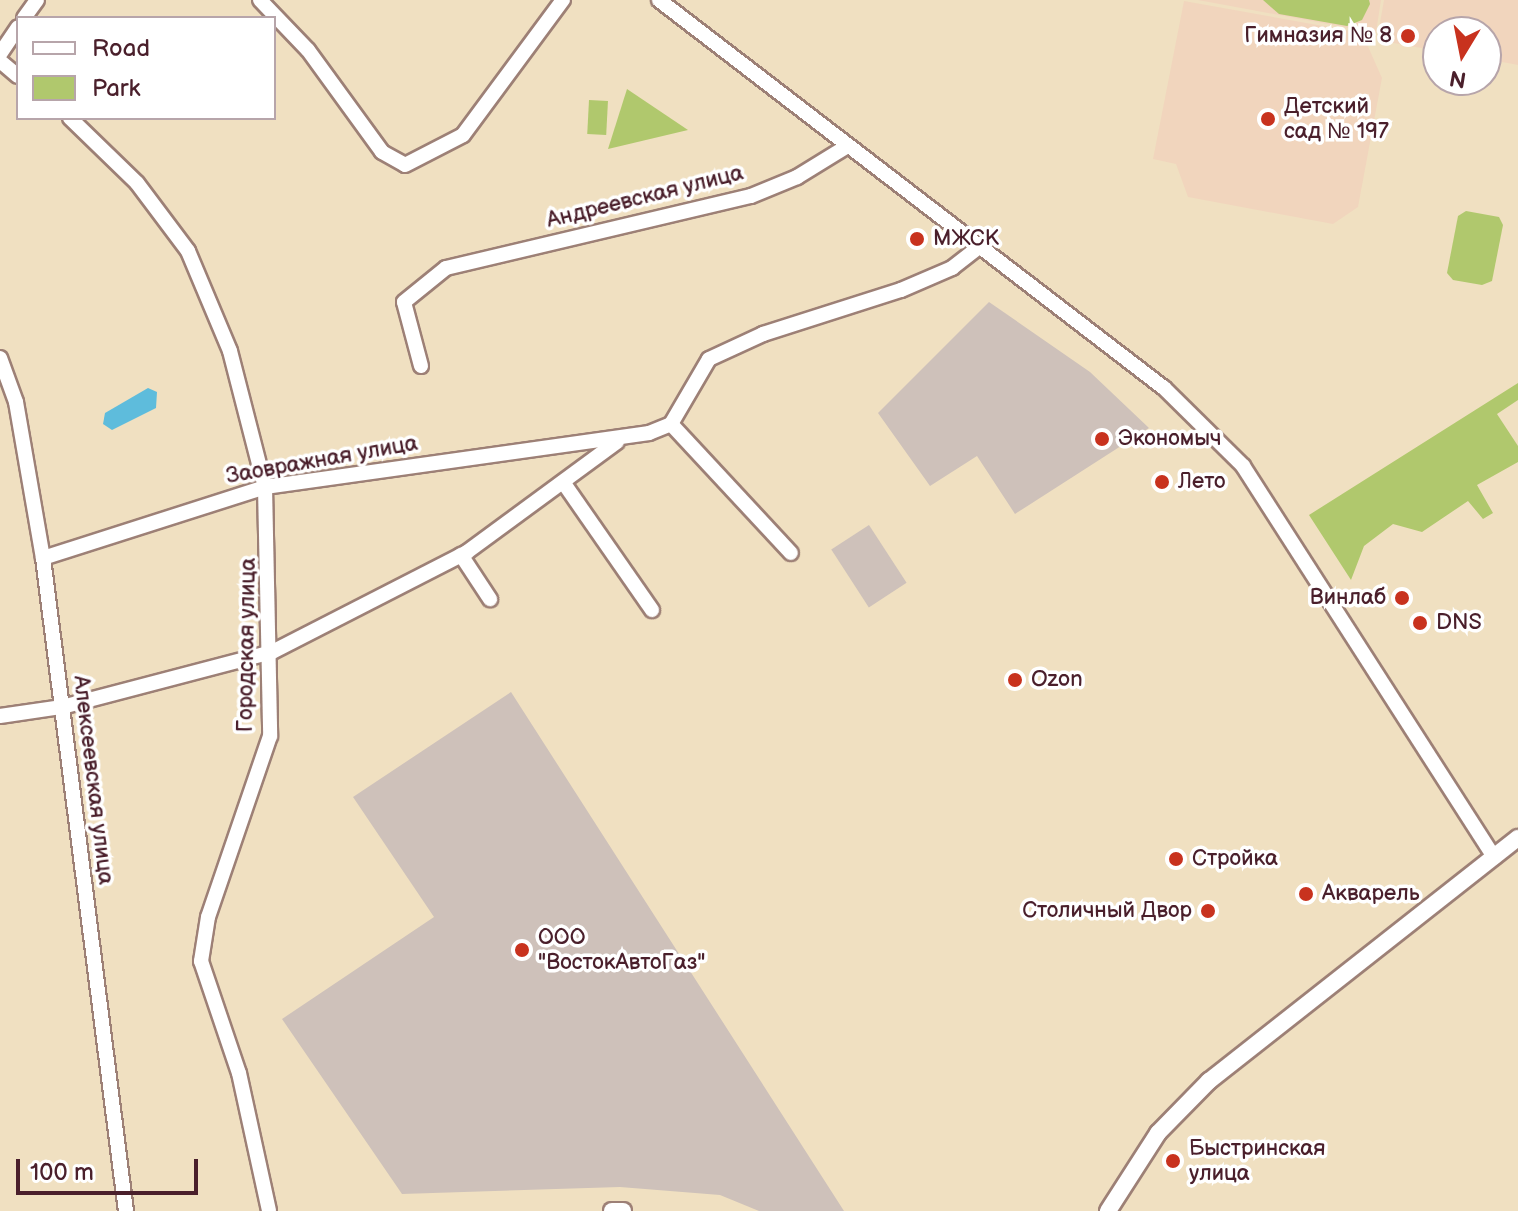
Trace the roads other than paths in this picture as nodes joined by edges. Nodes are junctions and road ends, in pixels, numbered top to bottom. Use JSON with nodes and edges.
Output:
{"nodes":[{"id":1,"x":260,"y":0,"type":"edge"},
{"id":2,"x":563,"y":0,"type":"edge"},
{"id":3,"x":659,"y":0,"type":"edge"},
{"id":4,"x":275,"y":16,"type":"edge"},
{"id":5,"x":276,"y":17,"type":"edge"},
{"id":6,"x":16,"y":30,"type":"edge"},
{"id":7,"x":0,"y":54,"type":"edge"},
{"id":8,"x":0,"y":61,"type":"edge"},
{"id":9,"x":16,"y":74,"type":"edge"},
{"id":10,"x":72,"y":120,"type":"edge"},
{"id":11,"x":846,"y":147,"type":"junction"},
{"id":12,"x":978,"y":248,"type":"junction"},
{"id":13,"x":0,"y":358,"type":"edge"},
{"id":14,"x":421,"y":366,"type":"dead end"},
{"id":15,"x":671,"y":424,"type":"junction"},
{"id":16,"x":617,"y":442,"type":"junction"},
{"id":17,"x":563,"y":482,"type":"junction"},
{"id":18,"x":265,"y":487,"type":"junction"},
{"id":19,"x":791,"y":553,"type":"dead end"},
{"id":20,"x":43,"y":558,"type":"junction"},
{"id":21,"x":455,"y":558,"type":"junction"},
{"id":22,"x":490,"y":599,"type":"dead end"},
{"id":23,"x":652,"y":610,"type":"dead end"},
{"id":24,"x":272,"y":652,"type":"junction"},
{"id":25,"x":62,"y":707,"type":"junction"},
{"id":26,"x":0,"y":716,"type":"edge"},
{"id":27,"x":1518,"y":838,"type":"edge"},
{"id":28,"x":1494,"y":857,"type":"junction"},
{"id":29,"x":269,"y":1210,"type":"edge"},
{"id":30,"x":126,"y":1211,"type":"edge"},
{"id":31,"x":261,"y":1211,"type":"edge"},
{"id":32,"x":612,"y":1211,"type":"edge"},
{"id":33,"x":623,"y":1211,"type":"edge"},
{"id":34,"x":1108,"y":1211,"type":"edge"}],
"edges":[{"from":1,"to":4,"type":"street"},
{"from":2,"to":5,"type":"street"},
{"from":3,"to":11,"type":"street"},
{"from":6,"to":7,"type":"street"},
{"from":8,"to":9,"type":"street"},
{"from":10,"to":18,"type":"street","name":"Городская улица"},
{"from":11,"to":12,"type":"street"},
{"from":11,"to":14,"type":"street","name":"Андреевская улица"},
{"from":12,"to":15,"type":"street"},
{"from":12,"to":28,"type":"street"},
{"from":13,"to":20,"type":"street","name":"Алексеевская улица"},
{"from":15,"to":16,"type":"street"},
{"from":15,"to":19,"type":"street"},
{"from":16,"to":17,"type":"street"},
{"from":16,"to":18,"type":"street","name":"Заовражная улица"},
{"from":17,"to":21,"type":"street"},
{"from":17,"to":23,"type":"street"},
{"from":18,"to":20,"type":"street","name":"Заовражная улица"},
{"from":18,"to":24,"type":"street","name":"Городская улица"},
{"from":20,"to":25,"type":"street","name":"Алексеевская улица"},
{"from":21,"to":22,"type":"street"},
{"from":21,"to":24,"type":"street"},
{"from":24,"to":25,"type":"street"},
{"from":24,"to":29,"type":"street","name":"Городская улица"},
{"from":25,"to":26,"type":"street"},
{"from":25,"to":30,"type":"street","name":"Алексеевская улица"},
{"from":27,"to":28,"type":"street"},
{"from":28,"to":34,"type":"street"},
{"from":29,"to":31,"type":"street"},
{"from":32,"to":33,"type":"street"}]}
